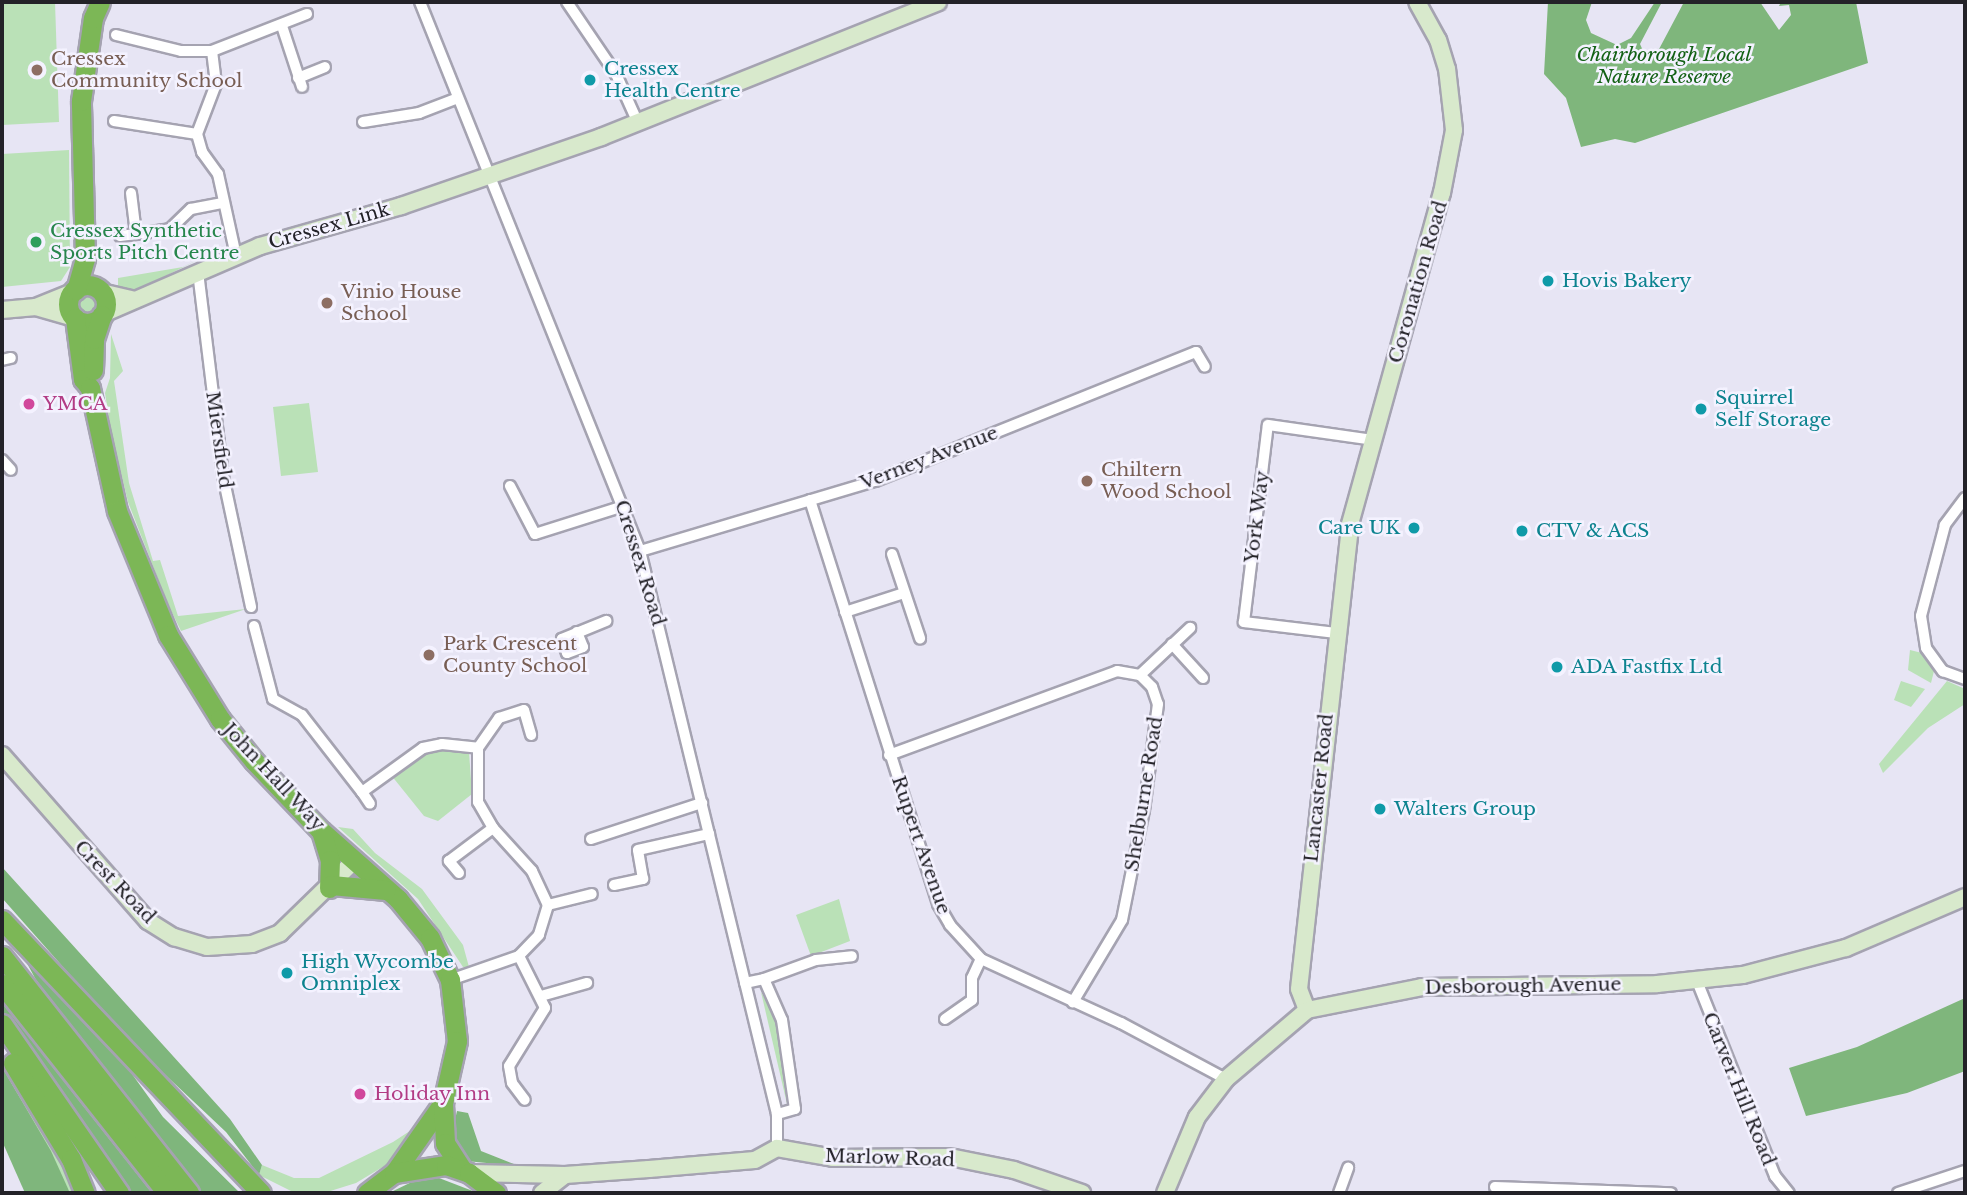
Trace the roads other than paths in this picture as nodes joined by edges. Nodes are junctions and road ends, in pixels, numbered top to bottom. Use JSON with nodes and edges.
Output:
{"nodes":[{"id":1,"x":100,"y":2,"type":"edge"},
{"id":2,"x":420,"y":2,"type":"edge"},
{"id":3,"x":567,"y":2,"type":"edge"},
{"id":4,"x":938,"y":2,"type":"edge"},
{"id":5,"x":1417,"y":2,"type":"edge"},
{"id":6,"x":307,"y":15,"type":"dead end"},
{"id":7,"x":282,"y":26,"type":"junction"},
{"id":8,"x":116,"y":35,"type":"dead end"},
{"id":9,"x":212,"y":51,"type":"junction"},
{"id":10,"x":325,"y":67,"type":"dead end"},
{"id":11,"x":456,"y":99,"type":"junction"},
{"id":12,"x":114,"y":121,"type":"dead end"},
{"id":13,"x":363,"y":122,"type":"dead end"},
{"id":14,"x":638,"y":123,"type":"junction"},
{"id":15,"x":197,"y":134,"type":"junction"},
{"id":16,"x":490,"y":175,"type":"junction"},
{"id":17,"x":131,"y":193,"type":"dead end"},
{"id":18,"x":222,"y":203,"type":"junction"},
{"id":19,"x":136,"y":234,"type":"junction"},
{"id":20,"x":120,"y":236,"type":"dead end"},
{"id":21,"x":236,"y":256,"type":"junction"},
{"id":22,"x":85,"y":258,"type":"junction"},
{"id":23,"x":198,"y":272,"type":"junction"},
{"id":24,"x":74,"y":291,"type":"junction"},
{"id":25,"x":101,"y":292,"type":"junction"},
{"id":26,"x":132,"y":299,"type":"junction"},
{"id":27,"x":36,"y":307,"type":"junction"},
{"id":28,"x":2,"y":310,"type":"edge"},
{"id":29,"x":103,"y":314,"type":"junction"},
{"id":30,"x":74,"y":318,"type":"junction"},
{"id":31,"x":1205,"y":367,"type":"dead end"},
{"id":32,"x":90,"y":388,"type":"junction"},
{"id":33,"x":1373,"y":440,"type":"junction"},
{"id":34,"x":2,"y":460,"type":"edge"},
{"id":35,"x":11,"y":470,"type":"dead end"},
{"id":36,"x":510,"y":486,"type":"dead end"},
{"id":37,"x":1965,"y":498,"type":"edge"},
{"id":38,"x":810,"y":500,"type":"junction"},
{"id":39,"x":624,"y":506,"type":"junction"},
{"id":40,"x":640,"y":551,"type":"junction"},
{"id":41,"x":892,"y":554,"type":"dead end"},
{"id":42,"x":1343,"y":564,"type":"joint"},
{"id":43,"x":904,"y":593,"type":"junction"},
{"id":44,"x":251,"y":607,"type":"dead end"},
{"id":45,"x":845,"y":612,"type":"junction"},
{"id":46,"x":606,"y":621,"type":"dead end"},
{"id":47,"x":254,"y":626,"type":"dead end"},
{"id":48,"x":1190,"y":628,"type":"dead end"},
{"id":49,"x":577,"y":632,"type":"dead end"},
{"id":50,"x":1336,"y":634,"type":"junction"},
{"id":51,"x":920,"y":638,"type":"dead end"},
{"id":52,"x":1172,"y":644,"type":"junction"},
{"id":53,"x":1140,"y":674,"type":"junction"},
{"id":54,"x":1203,"y":678,"type":"dead end"},
{"id":55,"x":1965,"y":679,"type":"edge"},
{"id":56,"x":531,"y":735,"type":"dead end"},
{"id":57,"x":478,"y":748,"type":"junction"},
{"id":58,"x":2,"y":755,"type":"edge"},
{"id":59,"x":890,"y":755,"type":"junction"},
{"id":60,"x":362,"y":792,"type":"junction"},
{"id":61,"x":702,"y":803,"type":"junction"},
{"id":62,"x":370,"y":804,"type":"dead end"},
{"id":63,"x":493,"y":828,"type":"junction"},
{"id":64,"x":321,"y":831,"type":"junction"},
{"id":65,"x":709,"y":834,"type":"junction"},
{"id":66,"x":591,"y":839,"type":"dead end"},
{"id":67,"x":355,"y":860,"type":"junction"},
{"id":68,"x":459,"y":873,"type":"dead end"},
{"id":69,"x":614,"y":885,"type":"dead end"},
{"id":70,"x":330,"y":887,"type":"junction"},
{"id":71,"x":390,"y":891,"type":"junction"},
{"id":72,"x":593,"y":894,"type":"dead end"},
{"id":73,"x":1965,"y":897,"type":"edge"},
{"id":74,"x":548,"y":905,"type":"junction"},
{"id":75,"x":2,"y":920,"type":"edge"},
{"id":76,"x":2,"y":956,"type":"edge"},
{"id":77,"x":519,"y":956,"type":"junction"},
{"id":78,"x":852,"y":956,"type":"dead end"},
{"id":79,"x":981,"y":959,"type":"junction"},
{"id":80,"x":450,"y":979,"type":"junction"},
{"id":81,"x":764,"y":979,"type":"junction"},
{"id":82,"x":1697,"y":981,"type":"junction"},
{"id":83,"x":587,"y":983,"type":"dead end"},
{"id":84,"x":745,"y":983,"type":"junction"},
{"id":85,"x":2,"y":984,"type":"edge"},
{"id":86,"x":541,"y":996,"type":"junction"},
{"id":87,"x":1073,"y":1002,"type":"junction"},
{"id":88,"x":1307,"y":1010,"type":"junction"},
{"id":89,"x":945,"y":1019,"type":"dead end"},
{"id":90,"x":2,"y":1024,"type":"edge"},
{"id":91,"x":2,"y":1046,"type":"edge"},
{"id":92,"x":1226,"y":1079,"type":"junction"},
{"id":93,"x":525,"y":1100,"type":"dead end"},
{"id":94,"x":443,"y":1103,"type":"junction"},
{"id":95,"x":777,"y":1114,"type":"junction"},
{"id":96,"x":777,"y":1148,"type":"junction"},
{"id":97,"x":1348,"y":1168,"type":"dead end"},
{"id":98,"x":465,"y":1171,"type":"junction"},
{"id":99,"x":394,"y":1174,"type":"junction"},
{"id":100,"x":565,"y":1175,"type":"junction"},
{"id":101,"x":1964,"y":1176,"type":"edge"},
{"id":102,"x":1495,"y":1187,"type":"dead end"},
{"id":103,"x":371,"y":1190,"type":"edge"},
{"id":104,"x":1782,"y":1191,"type":"edge"},
{"id":105,"x":85,"y":1193,"type":"edge"},
{"id":106,"x":119,"y":1193,"type":"edge"},
{"id":107,"x":167,"y":1193,"type":"edge"},
{"id":108,"x":188,"y":1193,"type":"edge"},
{"id":109,"x":262,"y":1193,"type":"edge"},
{"id":110,"x":355,"y":1193,"type":"edge"},
{"id":111,"x":496,"y":1193,"type":"edge"},
{"id":112,"x":542,"y":1193,"type":"edge"},
{"id":113,"x":1082,"y":1193,"type":"edge"},
{"id":114,"x":1165,"y":1193,"type":"edge"},
{"id":115,"x":1339,"y":1193,"type":"edge"},
{"id":116,"x":1671,"y":1193,"type":"edge"},
{"id":117,"x":1898,"y":1193,"type":"edge"}],
"edges":[{"from":1,"to":22,"type":"highway"},
{"from":2,"to":11,"type":"street","name":"Cressex Road"},
{"from":3,"to":14,"type":"street"},
{"from":4,"to":14,"type":"street"},
{"from":5,"to":33,"type":"street","name":"Coronation Road"},
{"from":6,"to":7,"type":"street"},
{"from":7,"to":9,"type":"street"},
{"from":7,"to":10,"type":"street"},
{"from":8,"to":9,"type":"street"},
{"from":9,"to":15,"type":"street"},
{"from":11,"to":13,"type":"street"},
{"from":11,"to":16,"type":"street","name":"Cressex Road"},
{"from":12,"to":15,"type":"street"},
{"from":14,"to":16,"type":"street"},
{"from":15,"to":18,"type":"street"},
{"from":16,"to":21,"type":"street","name":"Cressex Link"},
{"from":16,"to":39,"type":"street","name":"Cressex Road"},
{"from":17,"to":19,"type":"street"},
{"from":18,"to":19,"type":"street"},
{"from":18,"to":21,"type":"street"},
{"from":19,"to":20,"type":"street"},
{"from":21,"to":23,"type":"street","name":"Cressex Link"},
{"from":22,"to":24,"type":"highway"},
{"from":22,"to":25,"type":"highway"},
{"from":23,"to":26,"type":"street","name":"Cressex Link"},
{"from":23,"to":44,"type":"street","name":"Miersfield"},
{"from":24,"to":25,"type":"highway"},
{"from":24,"to":27,"type":"street"},
{"from":24,"to":30,"type":"highway"},
{"from":25,"to":26,"type":"street"},
{"from":25,"to":29,"type":"highway"},
{"from":26,"to":29,"type":"street","name":"Cressex Link"},
{"from":27,"to":28,"type":"street"},
{"from":27,"to":30,"type":"street"},
{"from":29,"to":30,"type":"highway"},
{"from":29,"to":32,"type":"highway","name":"John Hall Way"},
{"from":30,"to":32,"type":"highway","name":"John Hall Way"},
{"from":31,"to":38,"type":"street","name":"Verney Avenue"},
{"from":32,"to":64,"type":"highway","name":"John Hall Way"},
{"from":33,"to":42,"type":"street","name":"Coronation Road"},
{"from":33,"to":50,"type":"street","name":"York Way"},
{"from":34,"to":35,"type":"street"},
{"from":36,"to":39,"type":"street"},
{"from":37,"to":55,"type":"street"},
{"from":38,"to":40,"type":"street","name":"Verney Avenue"},
{"from":38,"to":45,"type":"street","name":"Rupert Avenue"},
{"from":39,"to":40,"type":"street","name":"Cressex Road"},
{"from":40,"to":61,"type":"street","name":"Cressex Road"},
{"from":41,"to":43,"type":"street"},
{"from":42,"to":50,"type":"street","name":"Lancaster Road"},
{"from":43,"to":45,"type":"street"},
{"from":43,"to":51,"type":"street"},
{"from":45,"to":59,"type":"street","name":"Rupert Avenue"},
{"from":46,"to":49,"type":"street"},
{"from":47,"to":60,"type":"street"},
{"from":48,"to":52,"type":"street"},
{"from":50,"to":88,"type":"street","name":"Lancaster Road"},
{"from":52,"to":53,"type":"street"},
{"from":52,"to":54,"type":"street"},
{"from":53,"to":59,"type":"street"},
{"from":53,"to":87,"type":"street","name":"Shelburne Road"},
{"from":56,"to":57,"type":"street"},
{"from":57,"to":60,"type":"street"},
{"from":57,"to":63,"type":"street"},
{"from":58,"to":70,"type":"street","name":"Crest Road"},
{"from":59,"to":79,"type":"street","name":"Rupert Avenue"},
{"from":60,"to":62,"type":"street"},
{"from":61,"to":65,"type":"street","name":"Cressex Road"},
{"from":61,"to":66,"type":"street"},
{"from":63,"to":68,"type":"street"},
{"from":63,"to":74,"type":"street"},
{"from":64,"to":67,"type":"highway","name":"John Hall Way"},
{"from":64,"to":70,"type":"highway"},
{"from":65,"to":69,"type":"street"},
{"from":65,"to":84,"type":"street","name":"Cressex Road"},
{"from":67,"to":70,"type":"street","name":"Crest Road"},
{"from":67,"to":71,"type":"highway","name":"John Hall Way"},
{"from":70,"to":71,"type":"highway"},
{"from":71,"to":80,"type":"highway","name":"John Hall Way"},
{"from":72,"to":74,"type":"street"},
{"from":73,"to":82,"type":"street","name":"Desborough Avenue"},
{"from":74,"to":77,"type":"street"},
{"from":75,"to":109,"type":"highway"},
{"from":76,"to":108,"type":"highway"},
{"from":77,"to":80,"type":"street"},
{"from":77,"to":86,"type":"street"},
{"from":78,"to":81,"type":"street"},
{"from":79,"to":87,"type":"street","name":"Rupert Avenue"},
{"from":79,"to":89,"type":"street"},
{"from":80,"to":94,"type":"highway","name":"John Hall Way"},
{"from":81,"to":84,"type":"street"},
{"from":81,"to":95,"type":"street"},
{"from":82,"to":88,"type":"street","name":"Desborough Avenue"},
{"from":82,"to":104,"type":"street","name":"Carver Hill Road"},
{"from":83,"to":86,"type":"street"},
{"from":84,"to":95,"type":"street","name":"Cressex Road"},
{"from":85,"to":107,"type":"highway"},
{"from":86,"to":93,"type":"street"},
{"from":87,"to":92,"type":"street","name":"Rupert Avenue"},
{"from":88,"to":92,"type":"street","name":"Desborough Avenue"},
{"from":90,"to":106,"type":"highway"},
{"from":91,"to":105,"type":"highway"},
{"from":92,"to":114,"type":"street","name":"Desborough Avenue"},
{"from":94,"to":98,"type":"highway","name":"John Hall Way"},
{"from":94,"to":99,"type":"highway","name":"John Hall Way"},
{"from":95,"to":96,"type":"street","name":"Cressex Road"},
{"from":96,"to":100,"type":"street"},
{"from":96,"to":113,"type":"street","name":"Marlow Road"},
{"from":97,"to":115,"type":"street"},
{"from":98,"to":99,"type":"highway"},
{"from":98,"to":100,"type":"street"},
{"from":98,"to":111,"type":"highway"},
{"from":99,"to":103,"type":"highway"},
{"from":100,"to":112,"type":"street"},
{"from":101,"to":117,"type":"street"},
{"from":102,"to":116,"type":"street"},
{"from":103,"to":110,"type":"highway"}]}
